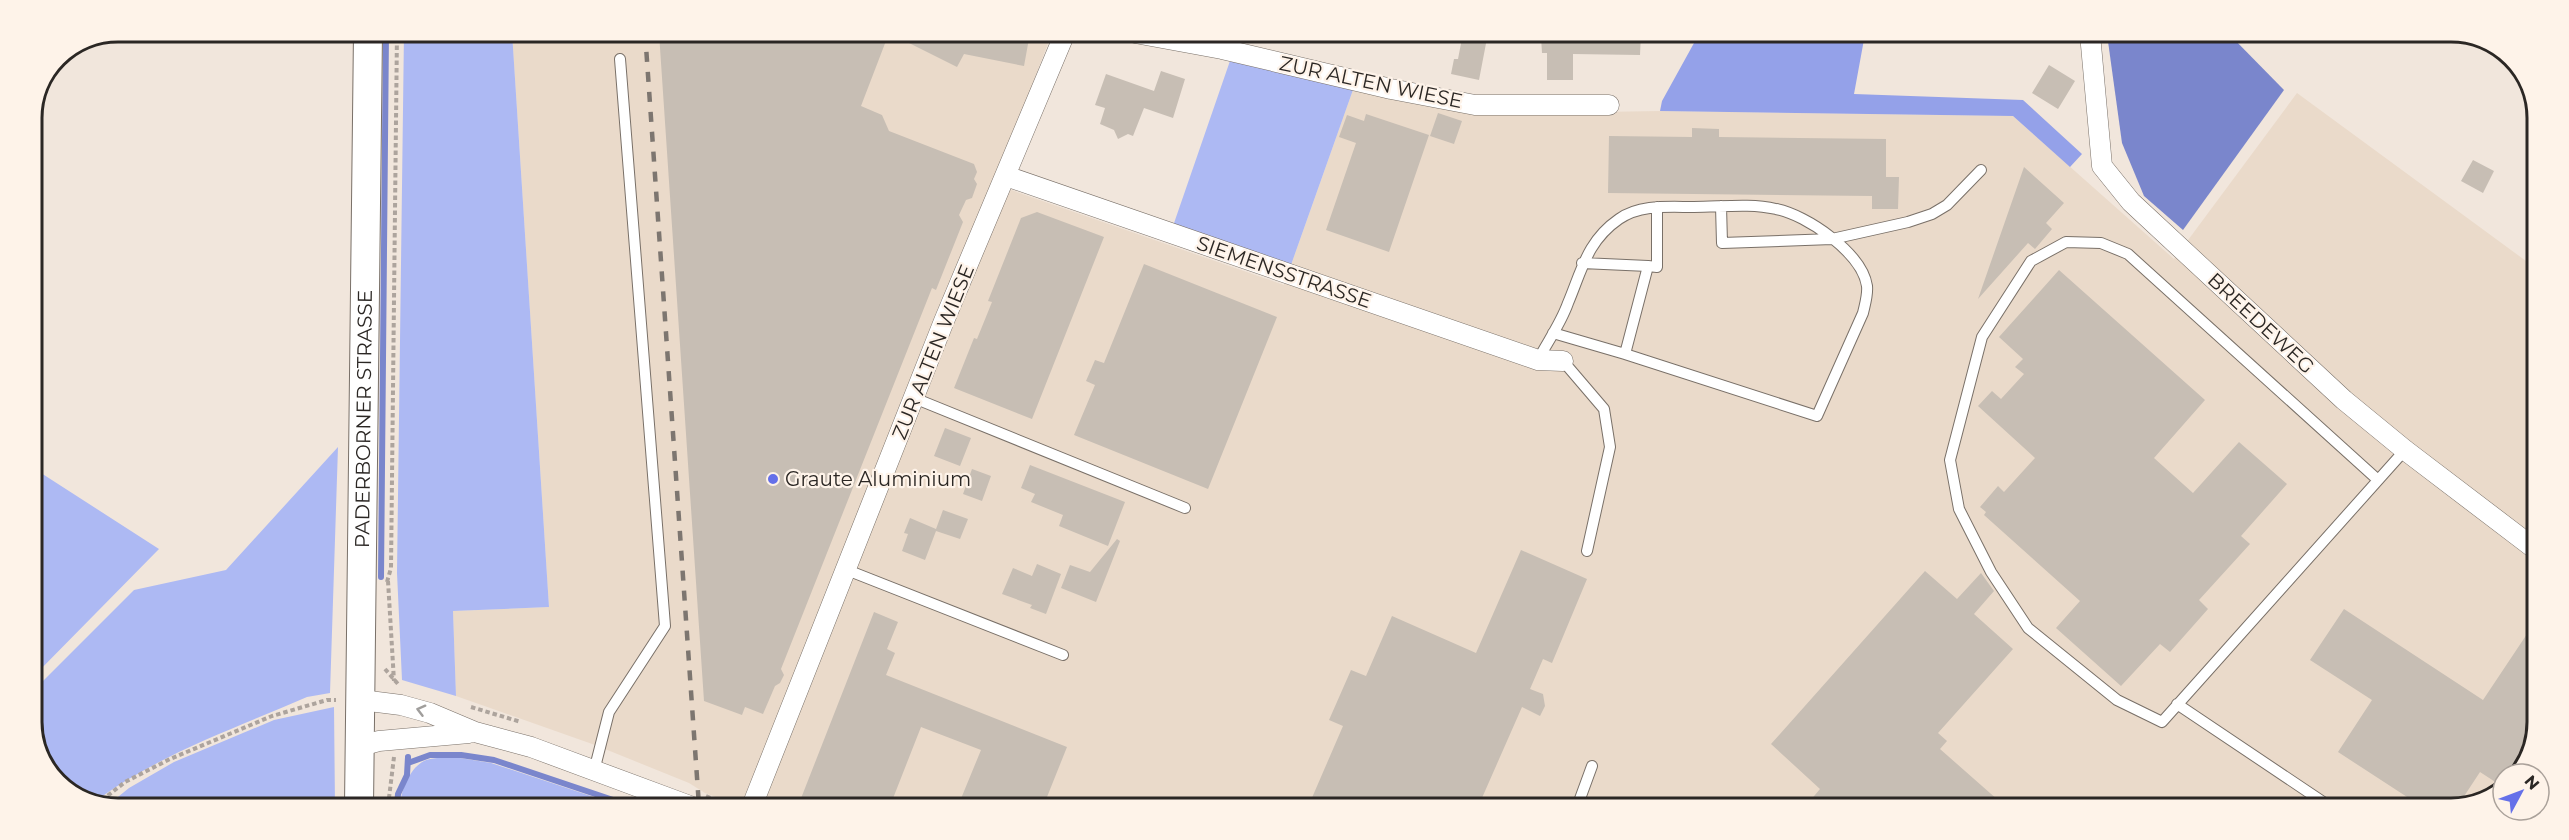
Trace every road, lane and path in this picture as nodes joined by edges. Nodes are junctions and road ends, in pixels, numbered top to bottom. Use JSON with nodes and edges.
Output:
{"nodes":[{"id":1,"x":368,"y":42,"type":"edge"},
{"id":2,"x":397,"y":42,"type":"edge"},
{"id":3,"x":1061,"y":42,"type":"edge"},
{"id":4,"x":1229,"y":42,"type":"edge"},
{"id":5,"x":2091,"y":42,"type":"edge"},
{"id":6,"x":620,"y":59,"type":"dead end"},
{"id":7,"x":1609,"y":105,"type":"dead end"},
{"id":8,"x":1981,"y":170,"type":"dead end"},
{"id":9,"x":1005,"y":176,"type":"junction"},
{"id":10,"x":1721,"y":206,"type":"junction"},
{"id":11,"x":1658,"y":207,"type":"junction"},
{"id":12,"x":1832,"y":239,"type":"junction"},
{"id":13,"x":1582,"y":262,"type":"junction"},
{"id":14,"x":1648,"y":266,"type":"junction"},
{"id":15,"x":1552,"y":333,"type":"junction"},
{"id":16,"x":1625,"y":354,"type":"junction"},
{"id":17,"x":1538,"y":360,"type":"junction"},
{"id":18,"x":1563,"y":361,"type":"joint"},
{"id":19,"x":914,"y":398,"type":"junction"},
{"id":20,"x":2405,"y":450,"type":"junction"},
{"id":21,"x":2378,"y":480,"type":"junction"},
{"id":22,"x":1185,"y":508,"type":"dead end"},
{"id":23,"x":2527,"y":543,"type":"edge"},
{"id":24,"x":1587,"y":551,"type":"dead end"},
{"id":25,"x":847,"y":570,"type":"junction"},
{"id":26,"x":388,"y":580,"type":"dead end"},
{"id":27,"x":1063,"y":655,"type":"dead end"},
{"id":28,"x":361,"y":700,"type":"junction"},
{"id":29,"x":2177,"y":704,"type":"junction"},
{"id":30,"x":475,"y":732,"type":"junction"},
{"id":31,"x":360,"y":746,"type":"junction"},
{"id":32,"x":1592,"y":766,"type":"dead end"},
{"id":33,"x":594,"y":771,"type":"junction"},
{"id":34,"x":107,"y":797,"type":"edge"},
{"id":35,"x":359,"y":798,"type":"edge"},
{"id":36,"x":668,"y":798,"type":"edge"},
{"id":37,"x":755,"y":798,"type":"edge"},
{"id":38,"x":1580,"y":798,"type":"edge"},
{"id":39,"x":2317,"y":798,"type":"edge"}],
"edges":[{"from":1,"to":28,"type":"main road","name":"PADERBORNER STRASSE"},
{"from":2,"to":26,"type":"path"},
{"from":3,"to":9,"type":"street","name":"ZUR ALTEN WIESE"},
{"from":4,"to":7,"type":"street","name":"ZUR ALTEN WIESE"},
{"from":5,"to":20,"type":"street","name":"BREEDEWEG"},
{"from":6,"to":33,"type":"lane"},
{"from":8,"to":12,"type":"lane"},
{"from":9,"to":17,"type":"street","name":"SIEMENSSTRASSE"},
{"from":9,"to":19,"type":"street","name":"ZUR ALTEN WIESE"},
{"from":10,"to":11,"type":"lane"},
{"from":10,"to":12,"type":"lane"},
{"from":10,"to":12,"type":"lane"},
{"from":11,"to":13,"type":"lane"},
{"from":11,"to":14,"type":"lane"},
{"from":12,"to":16,"type":"lane"},
{"from":13,"to":14,"type":"lane"},
{"from":13,"to":15,"type":"lane"},
{"from":14,"to":16,"type":"lane"},
{"from":15,"to":16,"type":"lane"},
{"from":15,"to":17,"type":"lane"},
{"from":17,"to":18,"type":"street","name":"SIEMENSSTRASSE"},
{"from":18,"to":24,"type":"lane"},
{"from":19,"to":22,"type":"lane"},
{"from":19,"to":25,"type":"street","name":"ZUR ALTEN WIESE"},
{"from":20,"to":21,"type":"lane"},
{"from":20,"to":23,"type":"street","name":"BREEDEWEG"},
{"from":21,"to":29,"type":"lane"},
{"from":21,"to":29,"type":"lane"},
{"from":25,"to":27,"type":"lane"},
{"from":25,"to":37,"type":"street","name":"ZUR ALTEN WIESE"},
{"from":30,"to":28,"type":"street","one_way":true},
{"from":28,"to":31,"type":"main road","name":"PADERBORNER STRASSE"},
{"from":28,"to":34,"type":"path"},
{"from":29,"to":39,"type":"lane"},
{"from":30,"to":31,"type":"street"},
{"from":30,"to":33,"type":"street"},
{"from":31,"to":35,"type":"main road","name":"PADERBORNER STRASSE"},
{"from":32,"to":38,"type":"lane"},
{"from":33,"to":36,"type":"street"}]}
